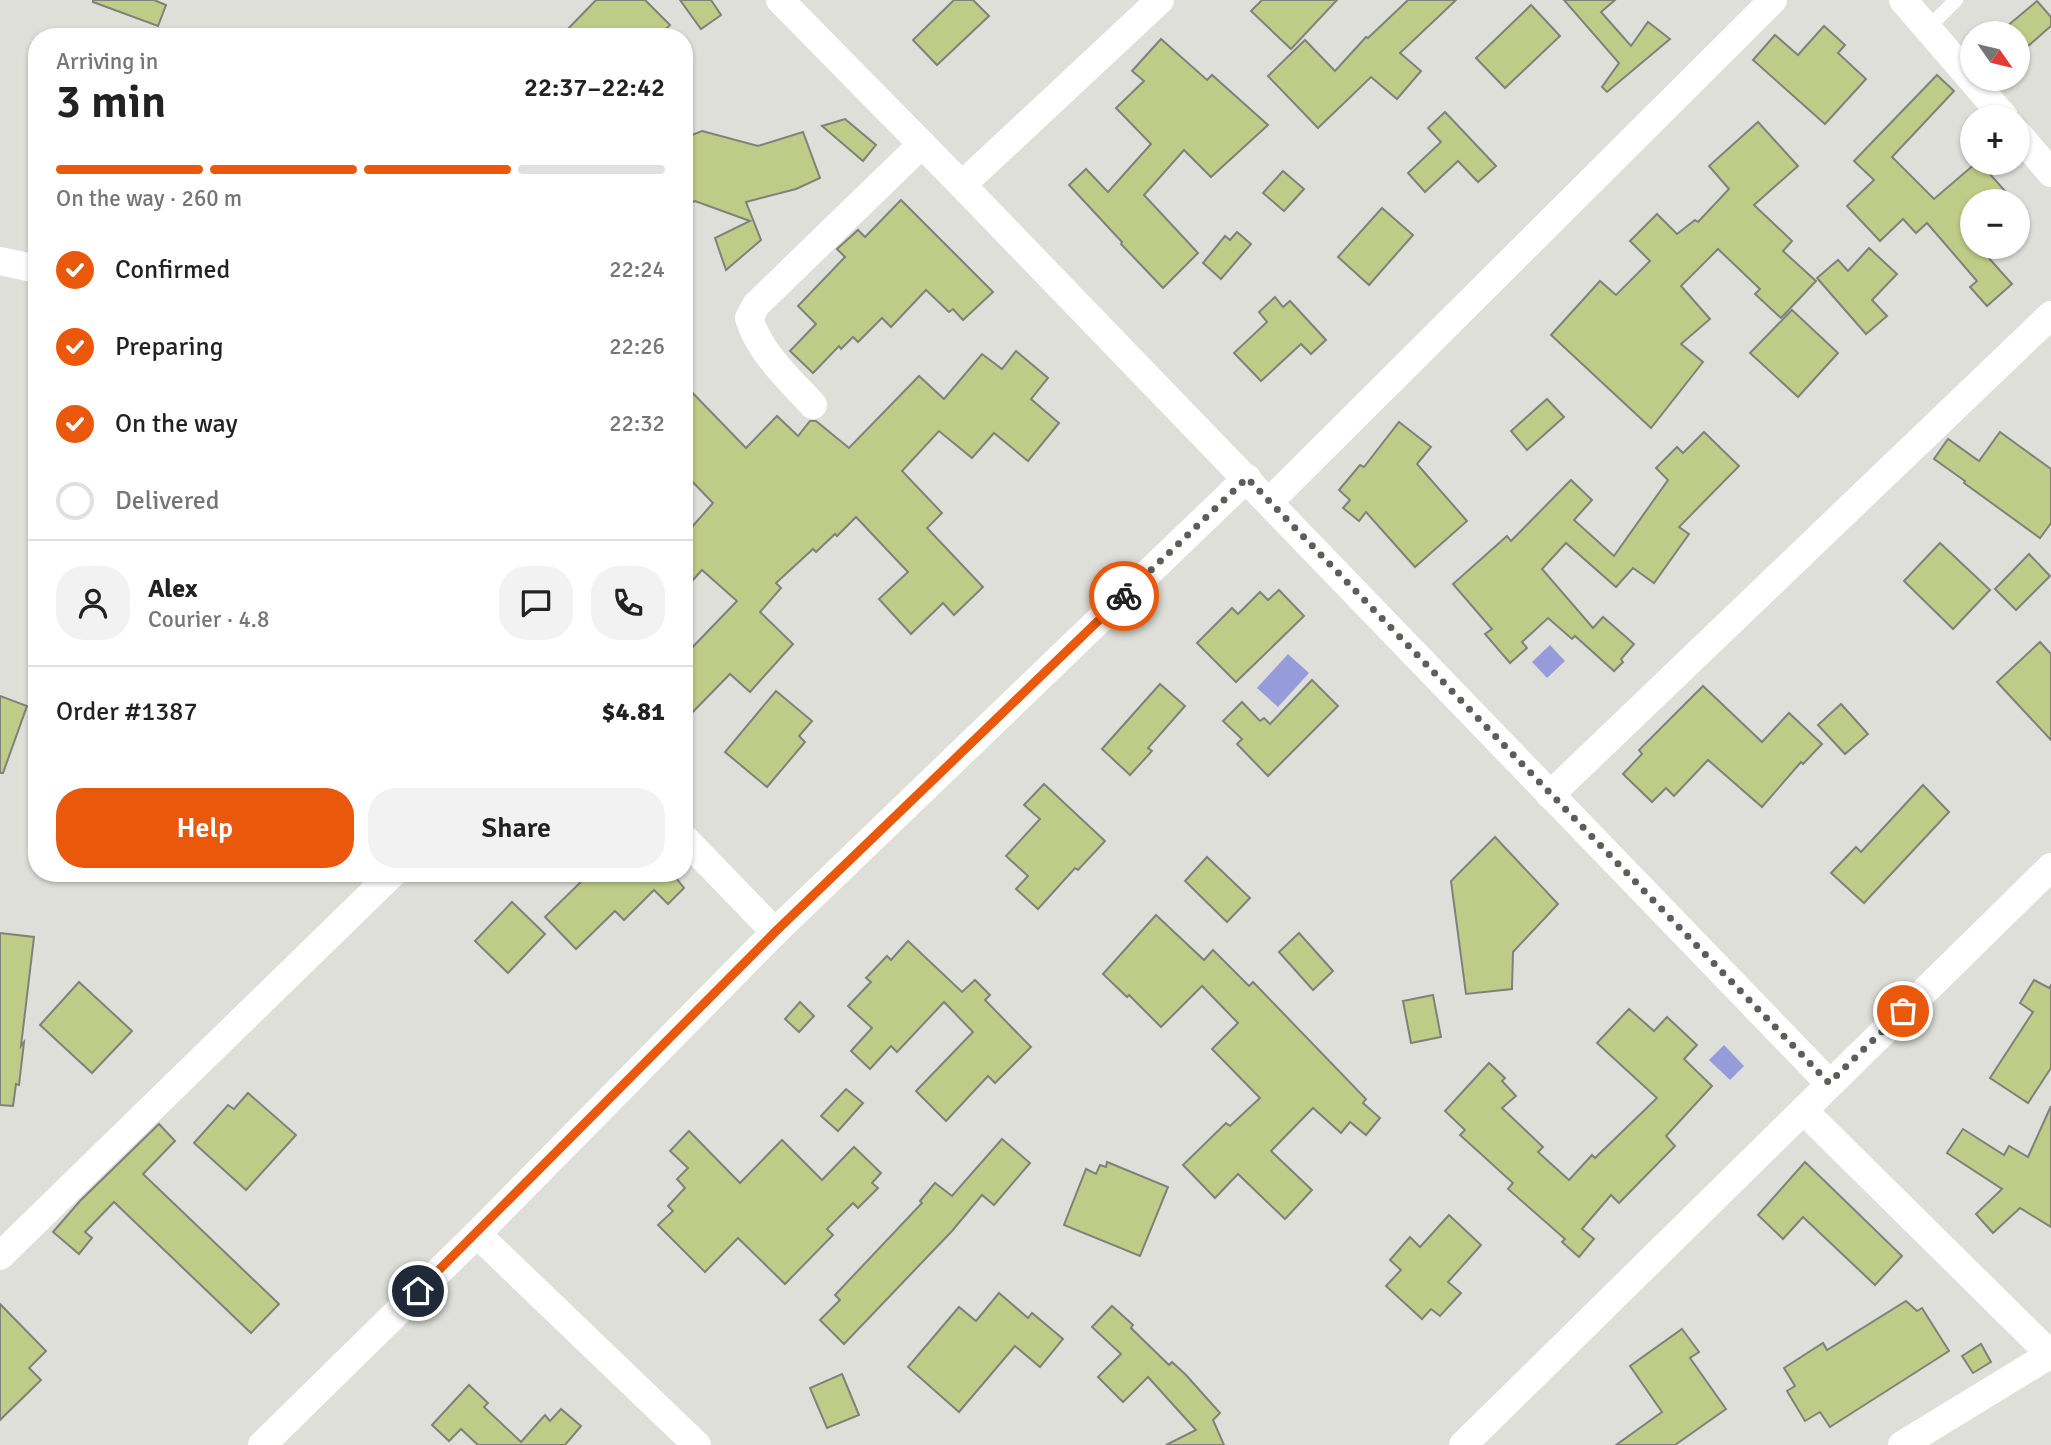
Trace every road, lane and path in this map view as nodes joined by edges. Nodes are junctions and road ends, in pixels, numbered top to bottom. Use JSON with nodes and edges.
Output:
{"nodes":[{"id":1,"x":780,"y":0,"type":"edge"},
{"id":2,"x":1160,"y":0,"type":"edge"},
{"id":3,"x":1773,"y":0,"type":"edge"},
{"id":4,"x":1903,"y":0,"type":"edge"},
{"id":5,"x":1956,"y":0,"type":"edge"},
{"id":6,"x":1928,"y":28,"type":"junction"},
{"id":7,"x":1994,"y":105,"type":"edge"},
{"id":8,"x":922,"y":144,"type":"junction"},
{"id":9,"x":2030,"y":148,"type":"edge"},
{"id":10,"x":2051,"y":173,"type":"edge"},
{"id":11,"x":962,"y":185,"type":"junction"},
{"id":12,"x":0,"y":261,"type":"edge"},
{"id":13,"x":28,"y":267,"type":"edge"},
{"id":14,"x":2051,"y":315,"type":"edge"},
{"id":15,"x":813,"y":405,"type":"dead end"},
{"id":16,"x":1247,"y":478,"type":"junction"},
{"id":17,"x":1269,"y":502,"type":"junction"},
{"id":18,"x":1550,"y":795,"type":"junction"},
{"id":19,"x":693,"y":847,"type":"edge"},
{"id":20,"x":2051,"y":867,"type":"edge"},
{"id":21,"x":384,"y":882,"type":"edge"},
{"id":22,"x":775,"y":932,"type":"junction"},
{"id":23,"x":1829,"y":1083,"type":"junction"},
{"id":24,"x":1804,"y":1111,"type":"junction"},
{"id":25,"x":477,"y":1234,"type":"junction"},
{"id":26,"x":0,"y":1256,"type":"edge"},
{"id":27,"x":2051,"y":1355,"type":"edge"},
{"id":28,"x":262,"y":1445,"type":"edge"},
{"id":29,"x":697,"y":1445,"type":"edge"},
{"id":30,"x":1464,"y":1445,"type":"edge"},
{"id":31,"x":1902,"y":1445,"type":"edge"}],
"edges":[{"from":1,"to":8,"type":"street"},
{"from":2,"to":11,"type":"street"},
{"from":3,"to":17,"type":"street"},
{"from":4,"to":6,"type":"street"},
{"from":5,"to":6,"type":"lane"},
{"from":6,"to":7,"type":"street"},
{"from":8,"to":11,"type":"street"},
{"from":8,"to":15,"type":"street"},
{"from":9,"to":10,"type":"street"},
{"from":11,"to":16,"type":"street"},
{"from":12,"to":13,"type":"street"},
{"from":14,"to":18,"type":"street"},
{"from":16,"to":17,"type":"street"},
{"from":16,"to":22,"type":"street"},
{"from":17,"to":18,"type":"street"},
{"from":18,"to":23,"type":"street"},
{"from":19,"to":22,"type":"street"},
{"from":20,"to":23,"type":"street"},
{"from":21,"to":26,"type":"street"},
{"from":22,"to":25,"type":"street"},
{"from":23,"to":24,"type":"street"},
{"from":24,"to":27,"type":"street"},
{"from":24,"to":30,"type":"street"},
{"from":25,"to":28,"type":"street"},
{"from":25,"to":29,"type":"street"},
{"from":27,"to":31,"type":"street"}]}
